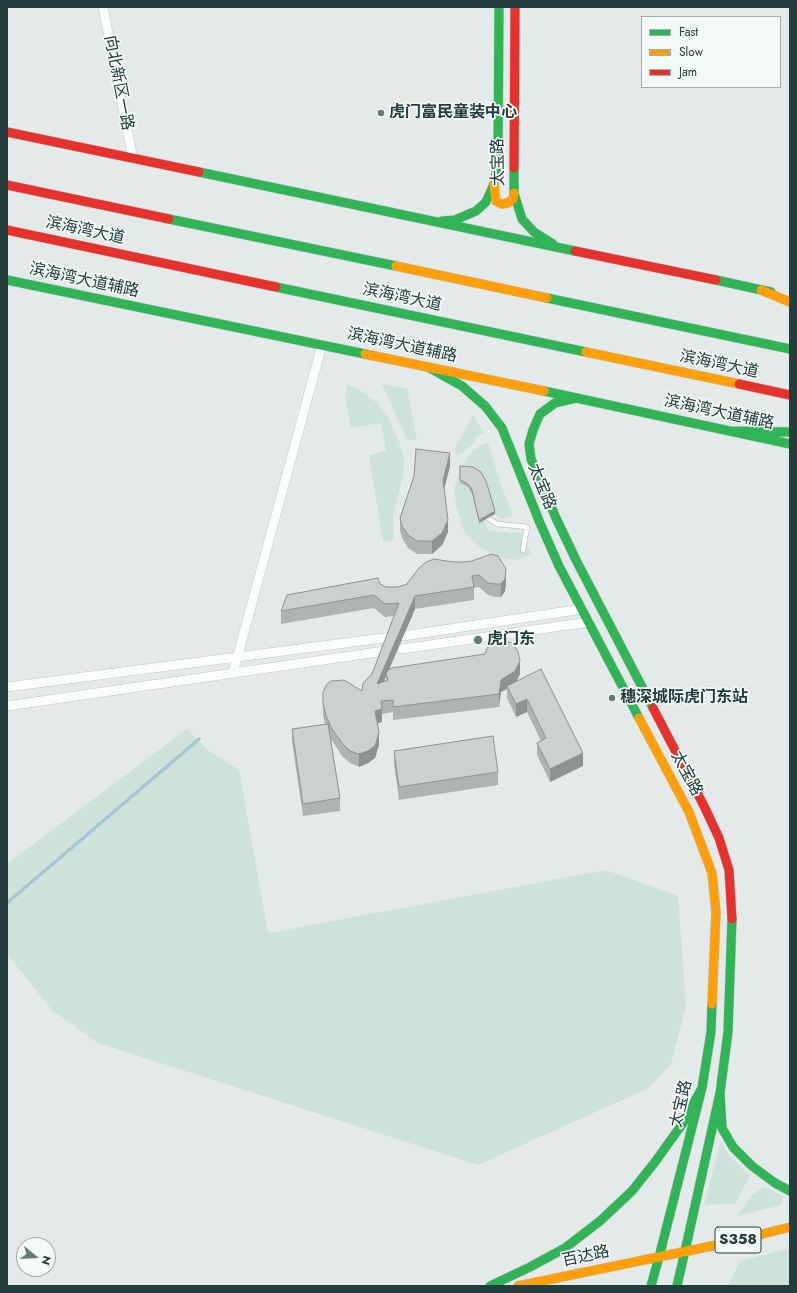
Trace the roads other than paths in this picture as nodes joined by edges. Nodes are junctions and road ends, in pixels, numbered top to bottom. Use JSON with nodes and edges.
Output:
{"nodes":[{"id":1,"x":103,"y":7,"type":"edge"},
{"id":2,"x":499,"y":7,"type":"edge"},
{"id":3,"x":515,"y":7,"type":"edge"},
{"id":4,"x":7,"y":132,"type":"edge"},
{"id":5,"x":133,"y":159,"type":"junction"},
{"id":6,"x":494,"y":184,"type":"junction"},
{"id":7,"x":7,"y":185,"type":"edge"},
{"id":8,"x":514,"y":192,"type":"junction"},
{"id":9,"x":430,"y":221,"type":"junction"},
{"id":10,"x":7,"y":230,"type":"edge"},
{"id":11,"x":560,"y":248,"type":"junction"},
{"id":12,"x":7,"y":280,"type":"edge"},
{"id":13,"x":761,"y":290,"type":"junction"},
{"id":14,"x":790,"y":296,"type":"edge"},
{"id":15,"x":790,"y":302,"type":"edge"},
{"id":16,"x":322,"y":345,"type":"junction"},
{"id":17,"x":790,"y":349,"type":"edge"},
{"id":18,"x":428,"y":367,"type":"junction"},
{"id":19,"x":790,"y":395,"type":"edge"},
{"id":20,"x":576,"y":398,"type":"junction"},
{"id":21,"x":729,"y":431,"type":"junction"},
{"id":22,"x":790,"y":432,"type":"edge"},
{"id":23,"x":790,"y":444,"type":"edge"},
{"id":24,"x":488,"y":518,"type":"edge"},
{"id":25,"x":524,"y":550,"type":"dead end"},
{"id":26,"x":582,"y":609,"type":"junction"},
{"id":27,"x":589,"y":622,"type":"junction"},
{"id":28,"x":403,"y":636,"type":"edge"},
{"id":29,"x":391,"y":637,"type":"edge"},
{"id":30,"x":402,"y":649,"type":"dead end"},
{"id":31,"x":384,"y":651,"type":"edge"},
{"id":32,"x":237,"y":657,"type":"junction"},
{"id":33,"x":233,"y":673,"type":"junction"},
{"id":34,"x":7,"y":687,"type":"edge"},
{"id":35,"x":7,"y":706,"type":"edge"},
{"id":36,"x":702,"y":1088,"type":"junction"},
{"id":37,"x":720,"y":1093,"type":"junction"},
{"id":38,"x":790,"y":1191,"type":"edge"},
{"id":39,"x":790,"y":1227,"type":"edge"},
{"id":40,"x":685,"y":1251,"type":"junction"},
{"id":41,"x":659,"y":1257,"type":"junction"},
{"id":42,"x":490,"y":1286,"type":"edge"},
{"id":43,"x":518,"y":1286,"type":"edge"},
{"id":44,"x":651,"y":1286,"type":"edge"},
{"id":45,"x":677,"y":1286,"type":"edge"}],
"edges":[{"from":1,"to":5,"type":"street","name":"向北新区一路"},
{"from":2,"to":6,"type":"main road","name":"太宝路"},
{"from":3,"to":8,"type":"main road","name":"太宝路"},
{"from":4,"to":5,"type":"main road"},
{"from":5,"to":9,"type":"main road"},
{"from":6,"to":8,"type":"main road"},
{"from":6,"to":9,"type":"main road","name":"太宝路"},
{"from":7,"to":17,"type":"main road","name":"滨海湾大道"},
{"from":8,"to":11,"type":"main road","name":"太宝路"},
{"from":9,"to":11,"type":"main road"},
{"from":10,"to":19,"type":"main road","name":"滨海湾大道"},
{"from":11,"to":13,"type":"main road"},
{"from":12,"to":16,"type":"main road","name":"滨海湾大道辅路"},
{"from":13,"to":14,"type":"main road"},
{"from":13,"to":15,"type":"main road"},
{"from":16,"to":18,"type":"main road","name":"滨海湾大道辅路"},
{"from":16,"to":32,"type":"street"},
{"from":18,"to":20,"type":"main road","name":"滨海湾大道辅路"},
{"from":18,"to":26,"type":"main road","name":"太宝路"},
{"from":20,"to":21,"type":"main road","name":"滨海湾大道辅路"},
{"from":20,"to":37,"type":"main road","name":"太宝路"},
{"from":21,"to":22,"type":"main road"},
{"from":21,"to":23,"type":"main road","name":"滨海湾大道辅路"},
{"from":24,"to":25,"type":"lane"},
{"from":26,"to":27,"type":"main road","name":"太宝路"},
{"from":26,"to":28,"type":"street"},
{"from":27,"to":30,"type":"street"},
{"from":27,"to":36,"type":"main road","name":"太宝路"},
{"from":29,"to":32,"type":"street"},
{"from":31,"to":33,"type":"street"},
{"from":32,"to":33,"type":"street"},
{"from":32,"to":34,"type":"street"},
{"from":33,"to":35,"type":"street"},
{"from":36,"to":41,"type":"main road","name":"太宝路"},
{"from":36,"to":42,"type":"main road"},
{"from":37,"to":38,"type":"main road"},
{"from":37,"to":40,"type":"main road","name":"太宝路"},
{"from":39,"to":40,"type":"main road","number":"S358"},
{"from":40,"to":41,"type":"main road","number":"S358"},
{"from":40,"to":45,"type":"main road","name":"太宝路"},
{"from":41,"to":43,"type":"main road","name":"百达路"},
{"from":41,"to":44,"type":"main road","name":"太宝路"}]}
